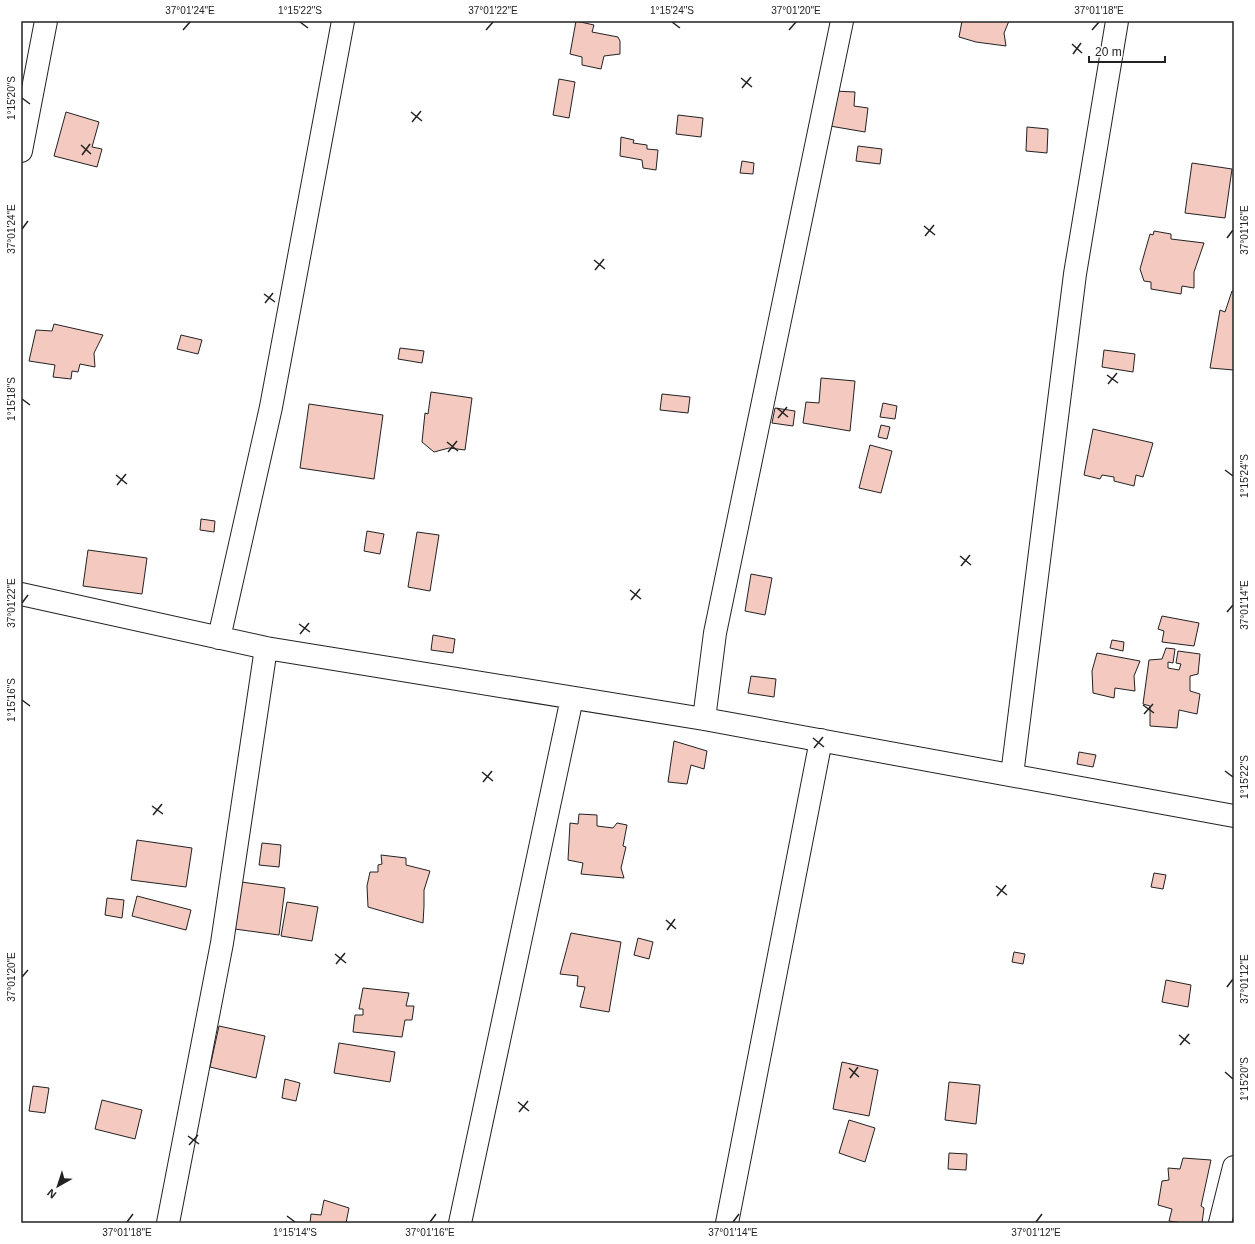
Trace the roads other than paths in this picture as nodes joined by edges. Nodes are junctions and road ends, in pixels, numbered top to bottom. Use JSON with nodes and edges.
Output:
{"nodes":[{"id":1,"x":46,"y":21,"type":"edge"},
{"id":2,"x":343,"y":21,"type":"edge"},
{"id":3,"x":842,"y":21,"type":"edge"},
{"id":4,"x":1117,"y":21,"type":"edge"},
{"id":5,"x":21,"y":151,"type":"edge"},
{"id":6,"x":21,"y":594,"type":"edge"},
{"id":7,"x":219,"y":638,"type":"junction"},
{"id":8,"x":266,"y":648,"type":"junction"},
{"id":9,"x":572,"y":698,"type":"junction"},
{"id":10,"x":704,"y":719,"type":"junction"},
{"id":11,"x":821,"y":740,"type":"junction"},
{"id":12,"x":1012,"y":775,"type":"junction"},
{"id":13,"x":1234,"y":816,"type":"edge"},
{"id":14,"x":1234,"y":1167,"type":"edge"},
{"id":15,"x":168,"y":1223,"type":"edge"},
{"id":16,"x":460,"y":1223,"type":"edge"},
{"id":17,"x":727,"y":1223,"type":"edge"},
{"id":18,"x":1220,"y":1223,"type":"edge"}],
"edges":[{"from":1,"to":5,"type":"street"},
{"from":2,"to":7,"type":"street"},
{"from":3,"to":10,"type":"street"},
{"from":4,"to":12,"type":"street"},
{"from":6,"to":7,"type":"street"},
{"from":7,"to":8,"type":"street"},
{"from":8,"to":9,"type":"street"},
{"from":8,"to":15,"type":"street"},
{"from":9,"to":10,"type":"street"},
{"from":9,"to":16,"type":"street"},
{"from":10,"to":11,"type":"street"},
{"from":11,"to":12,"type":"street"},
{"from":11,"to":17,"type":"street"},
{"from":12,"to":13,"type":"street"},
{"from":14,"to":18,"type":"street"}]}
